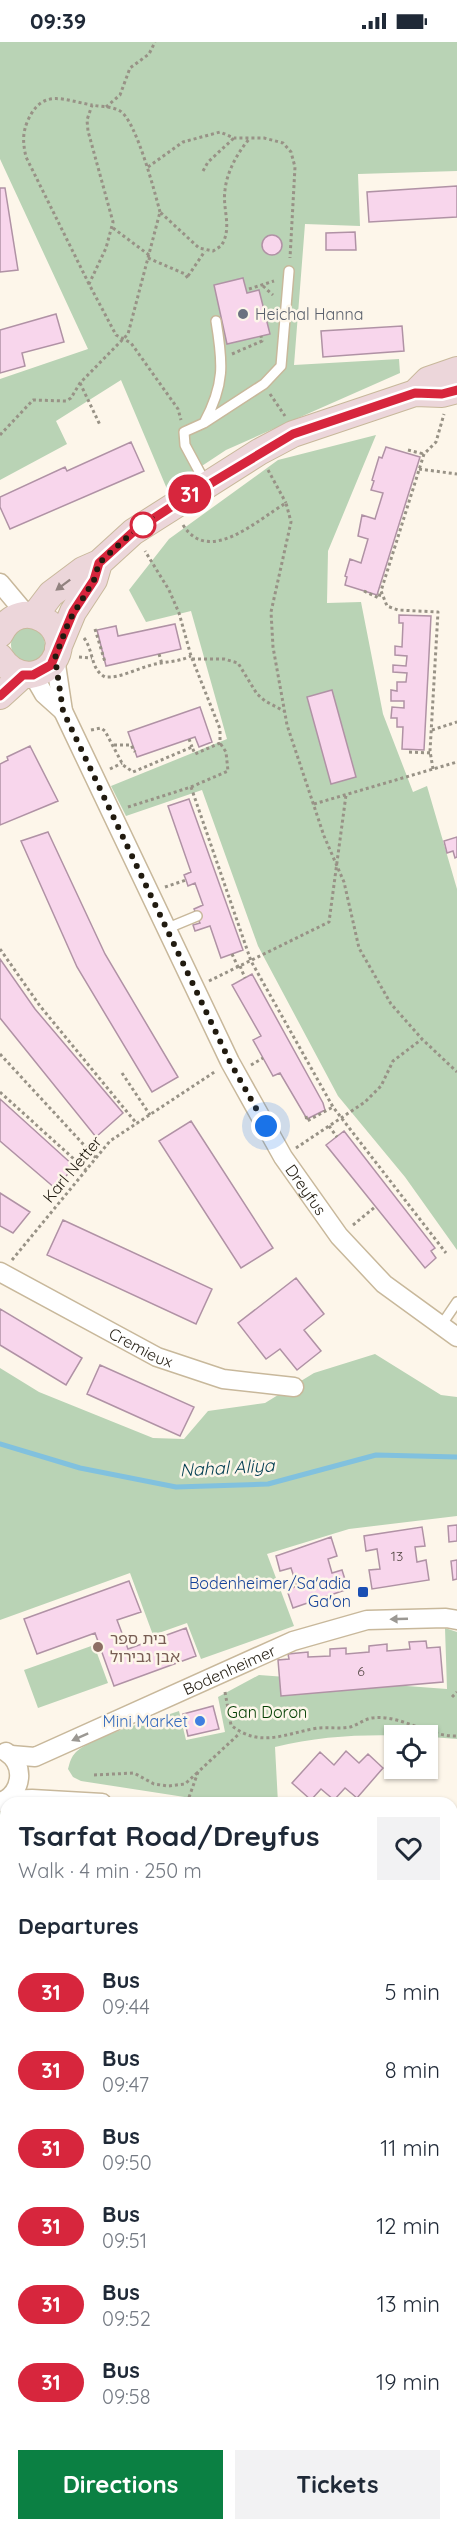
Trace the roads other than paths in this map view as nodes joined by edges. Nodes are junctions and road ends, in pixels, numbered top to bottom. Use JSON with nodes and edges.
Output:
{"nodes":[{"id":1,"x":289,"y":271,"type":"road end"},
{"id":2,"x":216,"y":321,"type":"dead end"},
{"id":3,"x":455,"y":387,"type":"edge"},
{"id":4,"x":204,"y":423,"type":"junction"},
{"id":5,"x":206,"y":484,"type":"junction"},
{"id":6,"x":99,"y":563,"type":"junction"},
{"id":7,"x":0,"y":583,"type":"edge"},
{"id":8,"x":31,"y":615,"type":"junction"},
{"id":9,"x":0,"y":634,"type":"edge"},
{"id":10,"x":64,"y":654,"type":"junction"},
{"id":11,"x":0,"y":657,"type":"edge"},
{"id":12,"x":28,"y":675,"type":"junction"},
{"id":13,"x":0,"y":696,"type":"edge"},
{"id":14,"x":63,"y":711,"type":"junction"},
{"id":15,"x":197,"y":915,"type":"dead end"},
{"id":16,"x":168,"y":928,"type":"junction"},
{"id":17,"x":1,"y":1273,"type":"edge"},
{"id":18,"x":457,"y":1302,"type":"edge"},
{"id":19,"x":440,"y":1327,"type":"junction"},
{"id":20,"x":457,"y":1337,"type":"edge"},
{"id":21,"x":294,"y":1387,"type":"dead end"},
{"id":22,"x":457,"y":1620,"type":"edge"},
{"id":23,"x":5,"y":1752,"type":"edge"},
{"id":24,"x":7,"y":1797,"type":"edge"}],
"edges":[{"from":1,"to":4,"type":"lane"},
{"from":2,"to":4,"type":"lane"},
{"from":3,"to":5,"type":"street"},
{"from":4,"to":5,"type":"lane"},
{"from":5,"to":6,"type":"street"},
{"from":6,"to":8,"type":"street","one_way":true},
{"from":6,"to":10,"type":"street"},
{"from":7,"to":8,"type":"street"},
{"from":8,"to":9,"type":"street"},
{"from":8,"to":10,"type":"street"},
{"from":10,"to":12,"type":"street"},
{"from":10,"to":14,"type":"street","name":"Dreyfus"},
{"from":11,"to":12,"type":"street"},
{"from":12,"to":13,"type":"street"},
{"from":12,"to":14,"type":"street","name":"Dreyfus"},
{"from":14,"to":16,"type":"street","name":"Dreyfus"},
{"from":15,"to":16,"type":"lane"},
{"from":16,"to":19,"type":"street","name":"Dreyfus"},
{"from":17,"to":21,"type":"street","name":"Cremieux"},
{"from":18,"to":19,"type":"lane"},
{"from":19,"to":20,"type":"street","name":"Dreyfus"},
{"from":22,"to":23,"type":"street","name":"Bodenheimer","one_way":true},
{"from":23,"to":24,"type":"street"}]}
